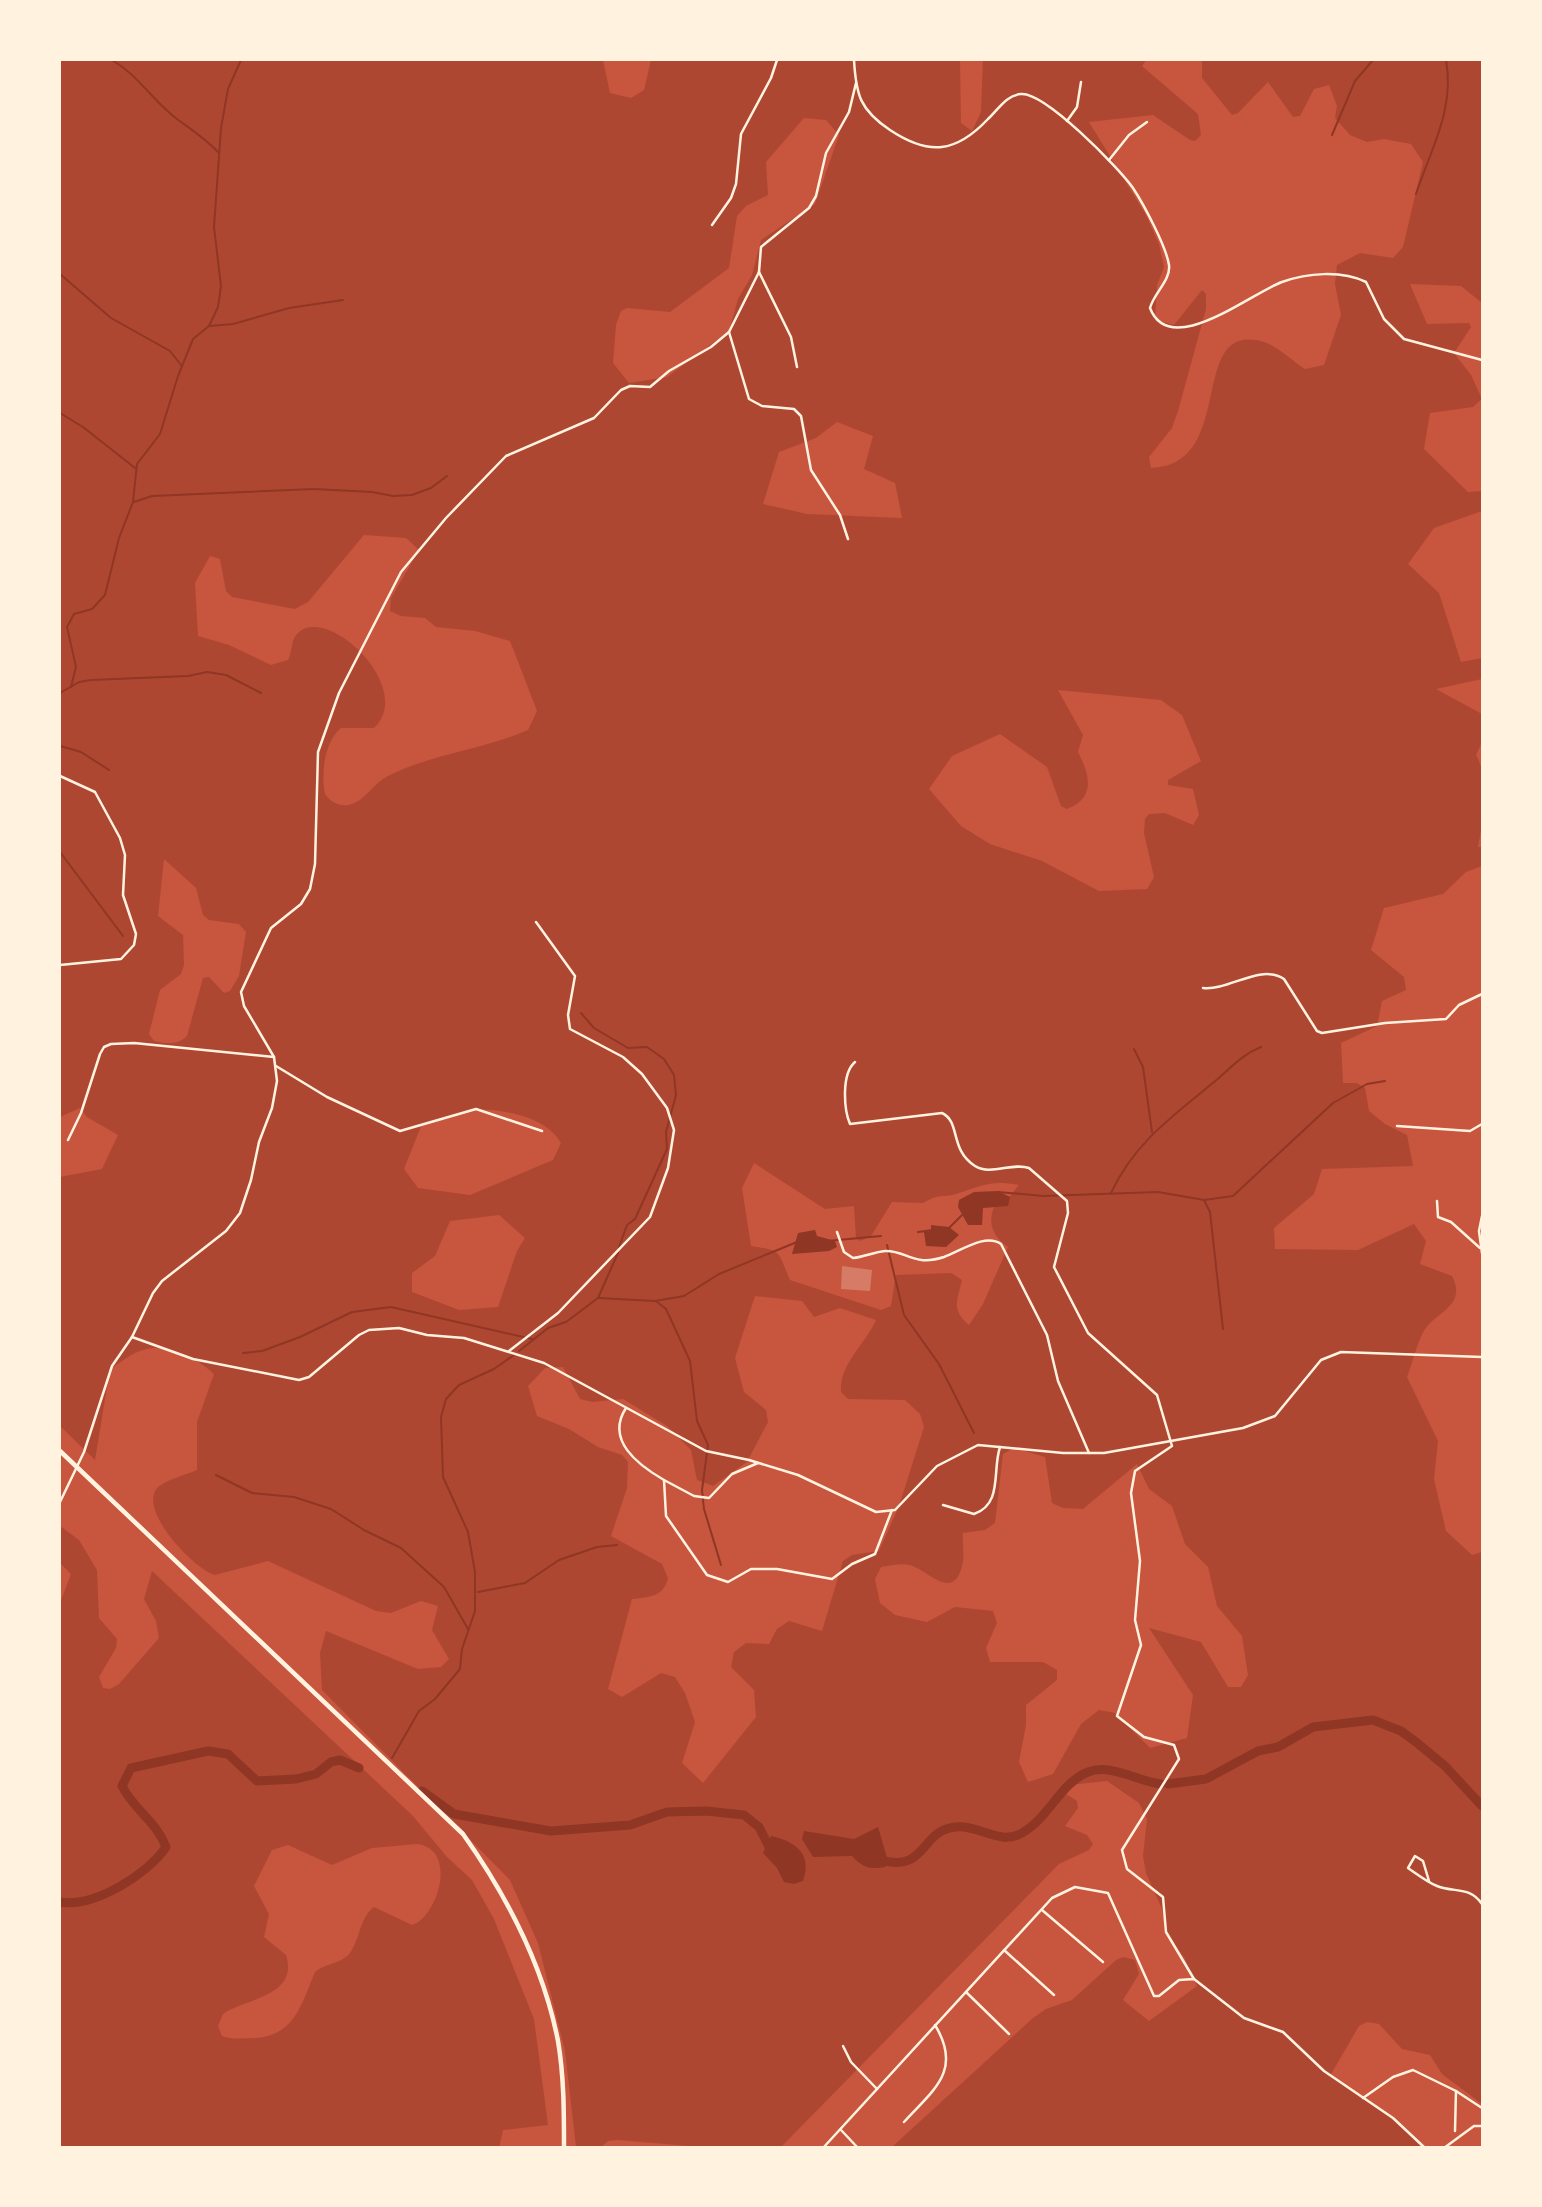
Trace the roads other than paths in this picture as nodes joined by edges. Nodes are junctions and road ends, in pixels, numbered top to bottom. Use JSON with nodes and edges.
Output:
{"nodes":[{"id":1,"x":777,"y":60,"type":"edge"},
{"id":2,"x":854,"y":60,"type":"edge"},
{"id":3,"x":1081,"y":82,"type":"dead end"},
{"id":4,"x":856,"y":83,"type":"junction"},
{"id":5,"x":1067,"y":121,"type":"junction"},
{"id":6,"x":1147,"y":122,"type":"dead end"},
{"id":7,"x":1109,"y":160,"type":"junction"},
{"id":8,"x":712,"y":225,"type":"dead end"},
{"id":9,"x":759,"y":272,"type":"junction"},
{"id":10,"x":729,"y":332,"type":"junction"},
{"id":11,"x":1482,"y":359,"type":"edge"},
{"id":12,"x":797,"y":367,"type":"dead end"},
{"id":13,"x":848,"y":539,"type":"dead end"},
{"id":14,"x":60,"y":776,"type":"edge"},
{"id":15,"x":536,"y":922,"type":"dead end"},
{"id":16,"x":60,"y":965,"type":"edge"},
{"id":17,"x":1203,"y":988,"type":"dead end"},
{"id":18,"x":1482,"y":995,"type":"edge"},
{"id":19,"x":274,"y":1057,"type":"junction"},
{"id":20,"x":855,"y":1062,"type":"dead end"},
{"id":21,"x":276,"y":1066,"type":"junction"},
{"id":22,"x":1482,"y":1124,"type":"edge"},
{"id":23,"x":1397,"y":1126,"type":"dead end"},
{"id":24,"x":542,"y":1131,"type":"dead end"},
{"id":25,"x":68,"y":1140,"type":"dead end"},
{"id":26,"x":1437,"y":1201,"type":"dead end"},
{"id":27,"x":1482,"y":1216,"type":"edge"},
{"id":28,"x":837,"y":1232,"type":"dead end"},
{"id":29,"x":1480,"y":1248,"type":"junction"},
{"id":30,"x":1482,"y":1253,"type":"edge"},
{"id":31,"x":132,"y":1337,"type":"junction"},
{"id":32,"x":509,"y":1351,"type":"junction"},
{"id":33,"x":1482,"y":1357,"type":"edge"},
{"id":34,"x":626,"y":1408,"type":"junction"},
{"id":35,"x":1172,"y":1441,"type":"junction"},
{"id":36,"x":1000,"y":1447,"type":"junction"},
{"id":37,"x":60,"y":1451,"type":"edge"},
{"id":38,"x":1089,"y":1453,"type":"junction"},
{"id":39,"x":758,"y":1463,"type":"junction"},
{"id":40,"x":664,"y":1480,"type":"junction"},
{"id":41,"x":60,"y":1502,"type":"edge"},
{"id":42,"x":943,"y":1505,"type":"dead end"},
{"id":43,"x":892,"y":1510,"type":"junction"},
{"id":44,"x":1429,"y":1881,"type":"junction"},
{"id":45,"x":1482,"y":1902,"type":"edge"},
{"id":46,"x":1041,"y":1909,"type":"junction"},
{"id":47,"x":1004,"y":1950,"type":"junction"},
{"id":48,"x":1103,"y":1962,"type":"dead end"},
{"id":49,"x":1194,"y":1979,"type":"junction"},
{"id":50,"x":966,"y":1992,"type":"junction"},
{"id":51,"x":1054,"y":1995,"type":"dead end"},
{"id":52,"x":935,"y":2025,"type":"junction"},
{"id":53,"x":1009,"y":2034,"type":"dead end"},
{"id":54,"x":842,"y":2046,"type":"dead end"},
{"id":55,"x":877,"y":2089,"type":"junction"},
{"id":56,"x":1457,"y":2091,"type":"junction"},
{"id":57,"x":1363,"y":2098,"type":"junction"},
{"id":58,"x":1482,"y":2108,"type":"edge"},
{"id":59,"x":904,"y":2122,"type":"dead end"},
{"id":60,"x":1482,"y":2126,"type":"edge"},
{"id":61,"x":840,"y":2129,"type":"junction"},
{"id":62,"x":1455,"y":2131,"type":"dead end"},
{"id":63,"x":565,"y":2147,"type":"edge"},
{"id":64,"x":823,"y":2147,"type":"edge"},
{"id":65,"x":858,"y":2147,"type":"edge"},
{"id":66,"x":1425,"y":2147,"type":"edge"},
{"id":67,"x":1444,"y":2147,"type":"edge"}],
"edges":[{"from":1,"to":8,"type":"street"},
{"from":2,"to":4,"type":"street"},
{"from":3,"to":5,"type":"street"},
{"from":4,"to":5,"type":"street"},
{"from":4,"to":9,"type":"street"},
{"from":5,"to":7,"type":"street"},
{"from":6,"to":7,"type":"street"},
{"from":7,"to":11,"type":"street"},
{"from":9,"to":10,"type":"street"},
{"from":9,"to":12,"type":"street"},
{"from":10,"to":13,"type":"street"},
{"from":10,"to":19,"type":"street"},
{"from":14,"to":16,"type":"street"},
{"from":15,"to":32,"type":"street"},
{"from":17,"to":18,"type":"street"},
{"from":19,"to":21,"type":"street"},
{"from":19,"to":25,"type":"street"},
{"from":20,"to":35,"type":"street"},
{"from":21,"to":24,"type":"street"},
{"from":21,"to":31,"type":"street"},
{"from":22,"to":23,"type":"street"},
{"from":26,"to":29,"type":"street"},
{"from":27,"to":29,"type":"street"},
{"from":28,"to":38,"type":"street"},
{"from":29,"to":30,"type":"street"},
{"from":31,"to":32,"type":"street"},
{"from":31,"to":41,"type":"street"},
{"from":32,"to":34,"type":"street"},
{"from":33,"to":35,"type":"street"},
{"from":34,"to":39,"type":"street"},
{"from":34,"to":40,"type":"street"},
{"from":35,"to":38,"type":"street"},
{"from":35,"to":49,"type":"street"},
{"from":36,"to":38,"type":"street"},
{"from":36,"to":42,"type":"street"},
{"from":36,"to":43,"type":"street"},
{"from":37,"to":63,"type":"highway"},
{"from":39,"to":40,"type":"street"},
{"from":39,"to":43,"type":"street"},
{"from":40,"to":43,"type":"street"},
{"from":44,"to":44,"type":"street"},
{"from":44,"to":45,"type":"street"},
{"from":46,"to":47,"type":"street"},
{"from":46,"to":48,"type":"street"},
{"from":46,"to":49,"type":"street"},
{"from":47,"to":50,"type":"street"},
{"from":47,"to":51,"type":"street"},
{"from":49,"to":57,"type":"street"},
{"from":50,"to":52,"type":"street"},
{"from":50,"to":53,"type":"street"},
{"from":52,"to":55,"type":"street"},
{"from":52,"to":59,"type":"street"},
{"from":54,"to":55,"type":"street"},
{"from":55,"to":61,"type":"street"},
{"from":56,"to":57,"type":"street"},
{"from":56,"to":58,"type":"street"},
{"from":56,"to":62,"type":"street"},
{"from":57,"to":66,"type":"street"},
{"from":60,"to":67,"type":"street"},
{"from":61,"to":64,"type":"street"},
{"from":61,"to":65,"type":"street"}]}
